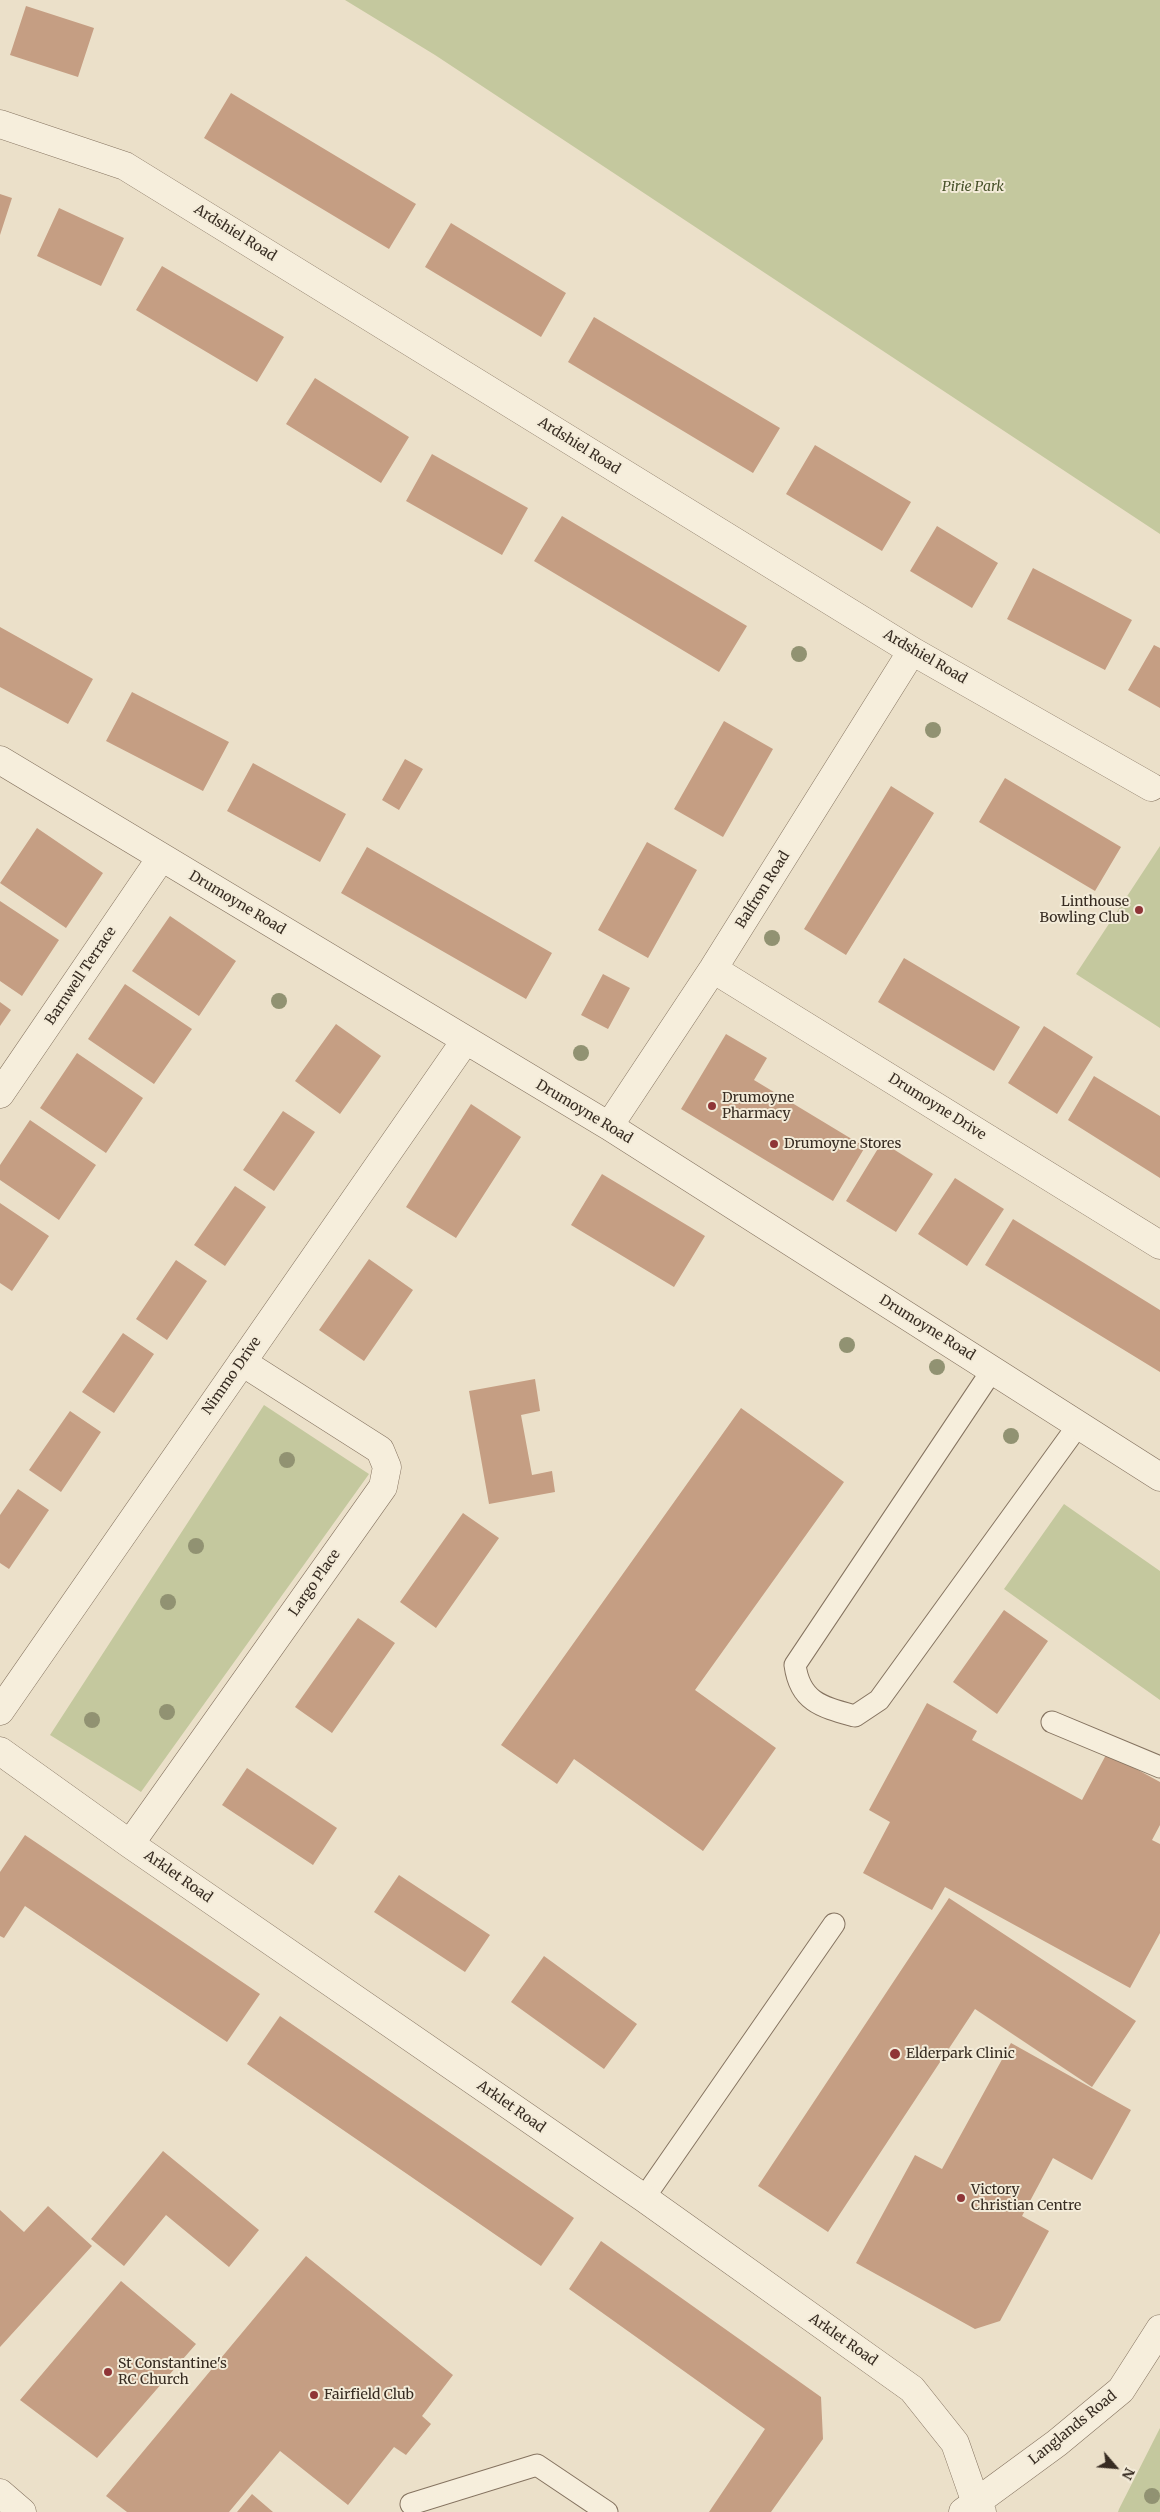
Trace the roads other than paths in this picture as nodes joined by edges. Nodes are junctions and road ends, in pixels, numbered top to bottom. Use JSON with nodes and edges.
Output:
{"nodes":[{"id":1,"x":0,"y":124,"type":"edge"},
{"id":2,"x":912,"y":651,"type":"junction"},
{"id":3,"x":0,"y":760,"type":"edge"},
{"id":4,"x":1151,"y":787,"type":"dead end"},
{"id":5,"x":161,"y":858,"type":"junction"},
{"id":6,"x":713,"y":969,"type":"junction"},
{"id":7,"x":465,"y":1041,"type":"junction"},
{"id":8,"x":0,"y":1094,"type":"edge"},
{"id":9,"x":609,"y":1126,"type":"junction"},
{"id":10,"x":1160,"y":1245,"type":"edge"},
{"id":11,"x":242,"y":1362,"type":"junction"},
{"id":12,"x":993,"y":1370,"type":"junction"},
{"id":13,"x":1079,"y":1424,"type":"junction"},
{"id":14,"x":1160,"y":1477,"type":"edge"},
{"id":15,"x":0,"y":1711,"type":"edge"},
{"id":16,"x":1052,"y":1722,"type":"dead end"},
{"id":17,"x":0,"y":1751,"type":"edge"},
{"id":18,"x":1160,"y":1767,"type":"edge"},
{"id":19,"x":130,"y":1844,"type":"junction"},
{"id":20,"x":834,"y":1924,"type":"dead end"},
{"id":21,"x":644,"y":2198,"type":"junction"},
{"id":22,"x":1160,"y":2329,"type":"edge"},
{"id":23,"x":0,"y":2493,"type":"edge"},
{"id":24,"x":411,"y":2504,"type":"dead end"},
{"id":25,"x":974,"y":2509,"type":"edge"},
{"id":26,"x":22,"y":2512,"type":"edge"},
{"id":27,"x":607,"y":2512,"type":"edge"}],
"edges":[{"from":1,"to":2,"type":"street","name":"Ardshiel Road"},
{"from":2,"to":4,"type":"street","name":"Ardshiel Road"},
{"from":2,"to":6,"type":"street","name":"Balfron Road"},
{"from":3,"to":5,"type":"street","name":"Drumoyne Road"},
{"from":5,"to":7,"type":"street","name":"Drumoyne Road"},
{"from":5,"to":8,"type":"street","name":"Barnwell Terrace"},
{"from":6,"to":9,"type":"street","name":"Balfron Road"},
{"from":6,"to":10,"type":"street","name":"Drumoyne Drive"},
{"from":7,"to":9,"type":"street","name":"Drumoyne Road"},
{"from":7,"to":11,"type":"street","name":"Nimmo Drive"},
{"from":9,"to":12,"type":"street","name":"Drumoyne Road"},
{"from":11,"to":15,"type":"street","name":"Nimmo Drive"},
{"from":11,"to":19,"type":"street","name":"Largo Place"},
{"from":12,"to":13,"type":"street","name":"Drumoyne Road"},
{"from":12,"to":13,"type":"lane"},
{"from":13,"to":14,"type":"street","name":"Drumoyne Road"},
{"from":16,"to":18,"type":"lane"},
{"from":17,"to":19,"type":"street","name":"Arklet Road"},
{"from":19,"to":21,"type":"street","name":"Arklet Road"},
{"from":20,"to":21,"type":"lane"},
{"from":21,"to":25,"type":"street","name":"Arklet Road"},
{"from":22,"to":25,"type":"street","name":"Langlands Road"},
{"from":23,"to":26,"type":"street"},
{"from":24,"to":27,"type":"lane"}]}
